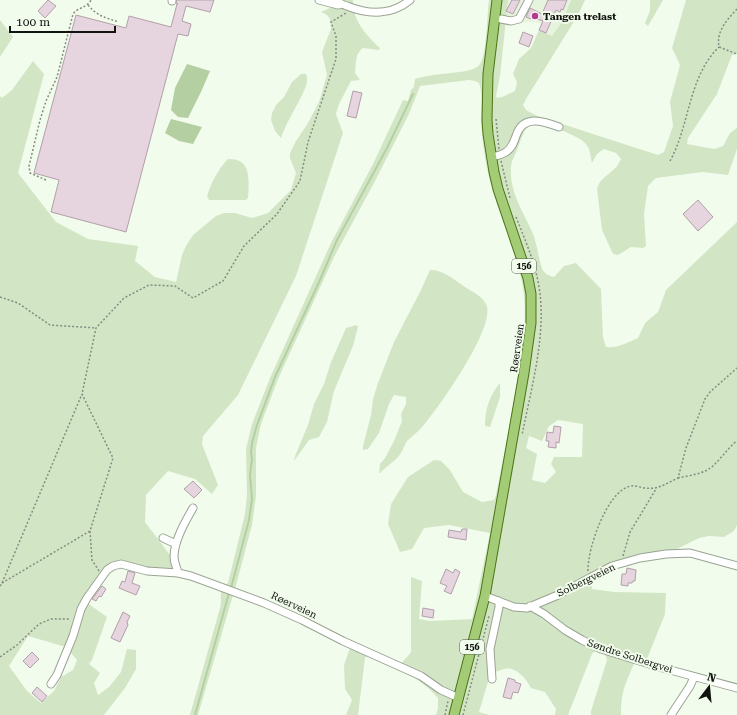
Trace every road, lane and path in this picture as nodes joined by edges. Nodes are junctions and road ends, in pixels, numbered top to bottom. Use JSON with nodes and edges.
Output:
{"nodes":[{"id":1,"x":91,"y":0,"type":"edge"},
{"id":2,"x":319,"y":0,"type":"edge"},
{"id":3,"x":410,"y":0,"type":"edge"},
{"id":4,"x":497,"y":0,"type":"edge"},
{"id":5,"x":529,"y":0,"type":"edge"},
{"id":6,"x":339,"y":2,"type":"edge"},
{"id":7,"x":88,"y":5,"type":"junction"},
{"id":8,"x":353,"y":9,"type":"junction"},
{"id":9,"x":737,"y":9,"type":"edge"},
{"id":10,"x":501,"y":19,"type":"dead end"},
{"id":11,"x":119,"y":22,"type":"dead end"},
{"id":12,"x":719,"y":47,"type":"junction"},
{"id":13,"x":737,"y":54,"type":"edge"},
{"id":14,"x":495,"y":116,"type":"dead end"},
{"id":15,"x":559,"y":127,"type":"dead end"},
{"id":16,"x":496,"y":156,"type":"junction"},
{"id":17,"x":670,"y":161,"type":"dead end"},
{"id":18,"x":46,"y":180,"type":"dead end"},
{"id":19,"x":511,"y":200,"type":"dead end"},
{"id":20,"x":516,"y":215,"type":"dead end"},
{"id":21,"x":0,"y":297,"type":"edge"},
{"id":22,"x":96,"y":328,"type":"junction"},
{"id":23,"x":737,"y":368,"type":"edge"},
{"id":24,"x":82,"y":394,"type":"junction"},
{"id":25,"x":522,"y":438,"type":"dead end"},
{"id":26,"x":737,"y":442,"type":"edge"},
{"id":27,"x":678,"y":478,"type":"junction"},
{"id":28,"x":656,"y":489,"type":"junction"},
{"id":29,"x":193,"y":508,"type":"dead end"},
{"id":30,"x":90,"y":531,"type":"junction"},
{"id":31,"x":163,"y":538,"type":"dead end"},
{"id":32,"x":176,"y":544,"type":"junction"},
{"id":33,"x":621,"y":564,"type":"junction"},
{"id":34,"x":737,"y":566,"type":"edge"},
{"id":35,"x":178,"y":573,"type":"junction"},
{"id":36,"x":102,"y":576,"type":"junction"},
{"id":37,"x":588,"y":578,"type":"junction"},
{"id":38,"x":2,"y":583,"type":"junction"},
{"id":39,"x":0,"y":586,"type":"edge"},
{"id":40,"x":492,"y":599,"type":"junction"},
{"id":41,"x":530,"y":606,"type":"junction"},
{"id":42,"x":78,"y":618,"type":"junction"},
{"id":43,"x":0,"y":657,"type":"edge"},
{"id":44,"x":694,"y":677,"type":"junction"},
{"id":45,"x":492,"y":679,"type":"dead end"},
{"id":46,"x":51,"y":684,"type":"dead end"},
{"id":47,"x":737,"y":688,"type":"edge"},
{"id":48,"x":450,"y":695,"type":"junction"},
{"id":49,"x":459,"y":698,"type":"junction"},
{"id":50,"x":445,"y":715,"type":"edge"},
{"id":51,"x":454,"y":715,"type":"edge"},
{"id":52,"x":463,"y":715,"type":"edge"},
{"id":53,"x":671,"y":715,"type":"edge"}],
"edges":[{"from":1,"to":7,"type":"path"},
{"from":2,"to":6,"type":"street"},
{"from":3,"to":8,"type":"street"},
{"from":4,"to":16,"type":"main road","name":"Røerveien","number":"156"},
{"from":5,"to":10,"type":"street"},
{"from":6,"to":8,"type":"street"},
{"from":7,"to":11,"type":"path"},
{"from":7,"to":18,"type":"path"},
{"from":8,"to":22,"type":"path"},
{"from":9,"to":12,"type":"path"},
{"from":12,"to":13,"type":"path"},
{"from":12,"to":17,"type":"path"},
{"from":14,"to":16,"type":"path"},
{"from":15,"to":16,"type":"street"},
{"from":16,"to":19,"type":"path"},
{"from":16,"to":40,"type":"main road","name":"Røerveien","number":"156"},
{"from":20,"to":25,"type":"path"},
{"from":21,"to":22,"type":"path"},
{"from":22,"to":24,"type":"path"},
{"from":23,"to":27,"type":"path"},
{"from":24,"to":30,"type":"path"},
{"from":24,"to":38,"type":"path"},
{"from":26,"to":27,"type":"path"},
{"from":27,"to":28,"type":"path"},
{"from":28,"to":33,"type":"path"},
{"from":28,"to":37,"type":"path"},
{"from":29,"to":32,"type":"street"},
{"from":30,"to":36,"type":"path"},
{"from":30,"to":38,"type":"path"},
{"from":31,"to":32,"type":"street"},
{"from":32,"to":35,"type":"street"},
{"from":33,"to":34,"type":"street","name":"Solbergveien"},
{"from":33,"to":37,"type":"street","name":"Solbergveien"},
{"from":35,"to":36,"type":"street","name":"Røerveien"},
{"from":35,"to":48,"type":"street","name":"Røerveien"},
{"from":36,"to":42,"type":"street","name":"Røerveien"},
{"from":37,"to":41,"type":"street","name":"Solbergveien"},
{"from":38,"to":39,"type":"path"},
{"from":40,"to":41,"type":"street","name":"Solbergveien"},
{"from":40,"to":45,"type":"street"},
{"from":40,"to":49,"type":"main road","name":"Røerveien","number":"156"},
{"from":40,"to":52,"type":"path"},
{"from":41,"to":44,"type":"street","name":"Søndre Solbergvei"},
{"from":42,"to":43,"type":"path"},
{"from":42,"to":46,"type":"street","name":"Røerveien"},
{"from":44,"to":47,"type":"street","name":"Søndre Solbergvei"},
{"from":44,"to":53,"type":"street"},
{"from":48,"to":49,"type":"street","name":"Røerveien"},
{"from":48,"to":50,"type":"path"},
{"from":49,"to":51,"type":"main road","name":"Røerveien","number":"156"}]}
